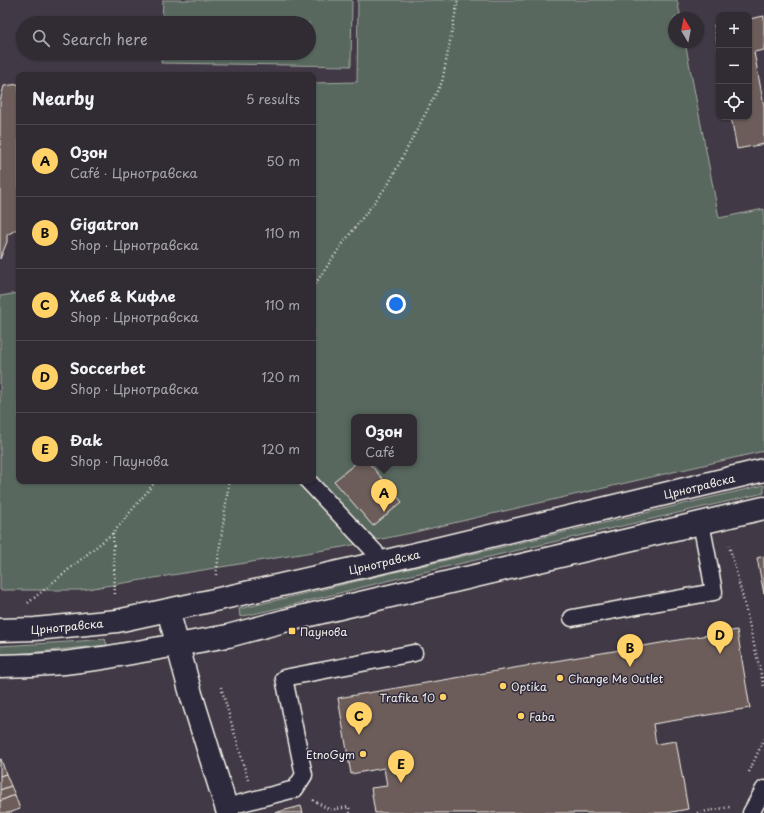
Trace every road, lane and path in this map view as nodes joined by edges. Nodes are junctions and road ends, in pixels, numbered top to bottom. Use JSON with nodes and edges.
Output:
{"nodes":[{"id":1,"x":458,"y":0,"type":"edge"},
{"id":2,"x":316,"y":283,"type":"edge"},
{"id":3,"x":764,"y":470,"type":"edge"},
{"id":4,"x":154,"y":484,"type":"edge"},
{"id":5,"x":229,"y":484,"type":"edge"},
{"id":6,"x":311,"y":484,"type":"edge"},
{"id":7,"x":764,"y":508,"type":"edge"},
{"id":8,"x":701,"y":523,"type":"junction"},
{"id":9,"x":113,"y":533,"type":"junction"},
{"id":10,"x":729,"y":543,"type":"dead end"},
{"id":11,"x":378,"y":563,"type":"junction"},
{"id":12,"x":216,"y":578,"type":"dead end"},
{"id":13,"x":115,"y":601,"type":"dead end"},
{"id":14,"x":28,"y":603,"type":"dead end"},
{"id":15,"x":168,"y":610,"type":"junction"},
{"id":16,"x":572,"y":618,"type":"dead end"},
{"id":17,"x":0,"y":630,"type":"edge"},
{"id":18,"x":178,"y":645,"type":"junction"},
{"id":19,"x":414,"y":653,"type":"dead end"},
{"id":20,"x":0,"y":666,"type":"edge"},
{"id":21,"x":764,"y":686,"type":"edge"},
{"id":22,"x":221,"y":688,"type":"dead end"},
{"id":23,"x":764,"y":740,"type":"edge"},
{"id":24,"x":749,"y":773,"type":"dead end"},
{"id":25,"x":295,"y":789,"type":"junction"},
{"id":26,"x":764,"y":789,"type":"edge"},
{"id":27,"x":254,"y":800,"type":"junction"},
{"id":28,"x":733,"y":807,"type":"dead end"},
{"id":29,"x":227,"y":810,"type":"edge"},
{"id":30,"x":350,"y":813,"type":"edge"},
{"id":31,"x":697,"y":813,"type":"edge"},
{"id":32,"x":752,"y":813,"type":"edge"}],
"edges":[{"from":1,"to":2,"type":"path"},
{"from":3,"to":11,"type":"main road","name":"Црнотравска"},
{"from":4,"to":9,"type":"path"},
{"from":5,"to":12,"type":"path"},
{"from":6,"to":11,"type":"lane"},
{"from":7,"to":8,"type":"main road"},
{"from":8,"to":16,"type":"lane"},
{"from":8,"to":18,"type":"main road"},
{"from":9,"to":13,"type":"path"},
{"from":9,"to":14,"type":"path"},
{"from":10,"to":21,"type":"path"},
{"from":11,"to":15,"type":"main road","name":"Црнотравска"},
{"from":15,"to":17,"type":"main road","name":"Црнотравска"},
{"from":15,"to":18,"type":"main road"},
{"from":18,"to":20,"type":"main road"},
{"from":18,"to":29,"type":"main road"},
{"from":19,"to":25,"type":"lane"},
{"from":22,"to":27,"type":"path"},
{"from":23,"to":24,"type":"path"},
{"from":25,"to":27,"type":"lane"},
{"from":25,"to":30,"type":"path"},
{"from":26,"to":32,"type":"lane"},
{"from":27,"to":29,"type":"lane"},
{"from":28,"to":31,"type":"path"}]}
